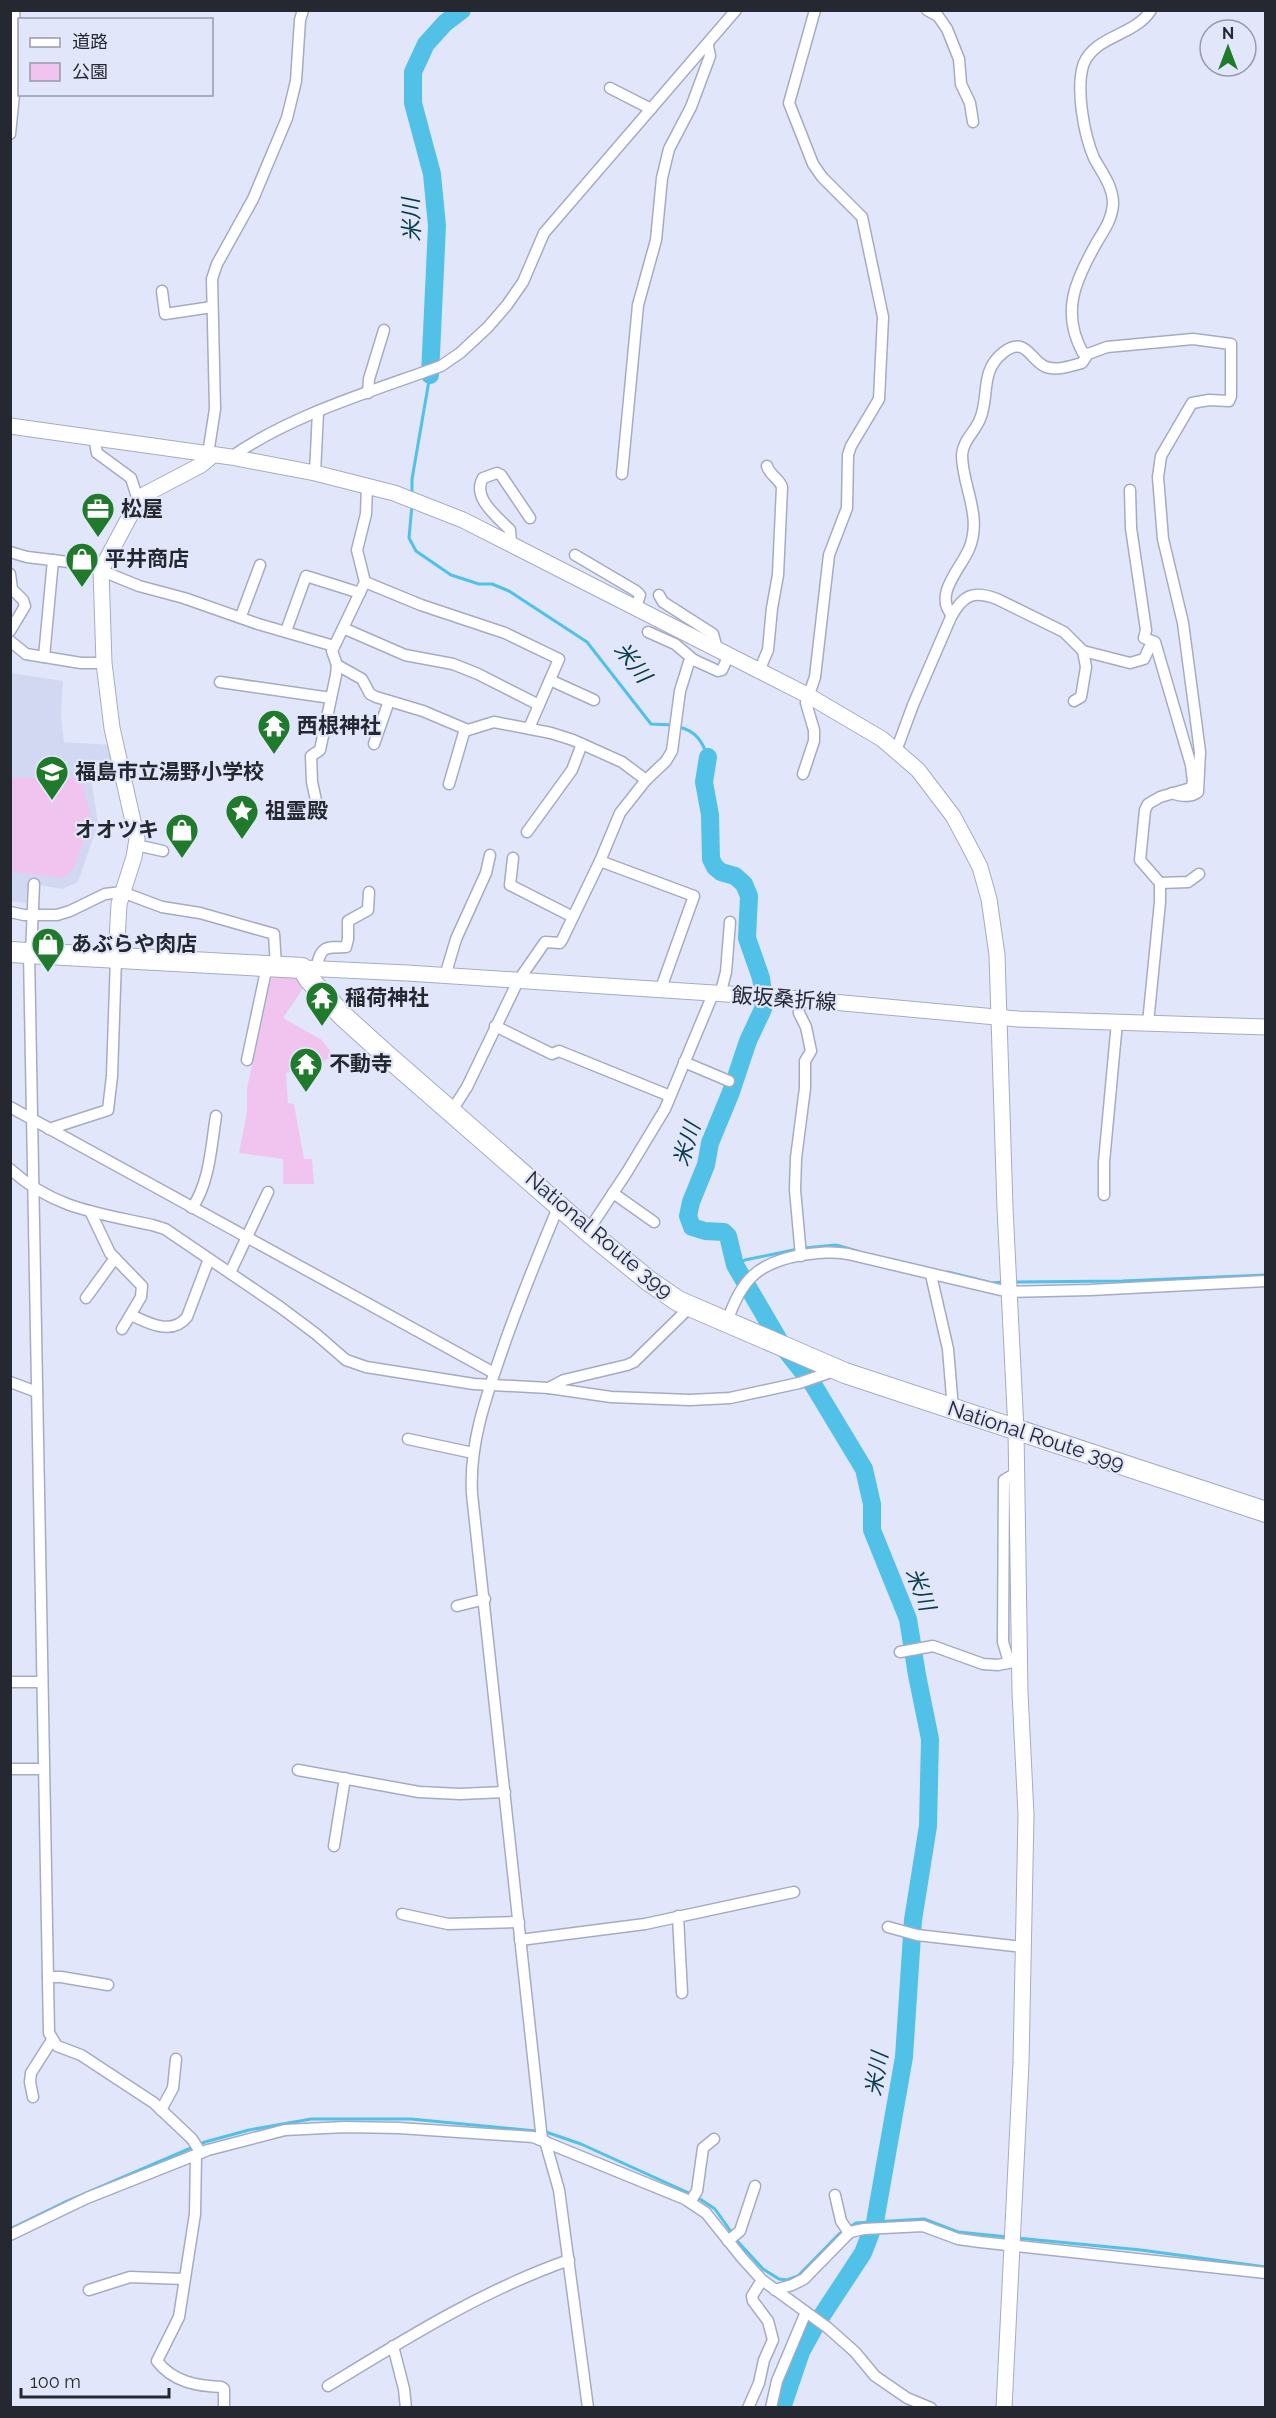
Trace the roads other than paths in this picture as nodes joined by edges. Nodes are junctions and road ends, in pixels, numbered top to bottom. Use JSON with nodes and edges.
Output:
{"nodes":[{"id":1,"x":14,"y":10,"type":"edge"},
{"id":2,"x":303,"y":10,"type":"edge"},
{"id":3,"x":736,"y":10,"type":"edge"},
{"id":4,"x":815,"y":10,"type":"edge"},
{"id":5,"x":927,"y":10,"type":"edge"},
{"id":6,"x":1151,"y":10,"type":"edge"},
{"id":7,"x":708,"y":46,"type":"junction"},
{"id":8,"x":610,"y":88,"type":"dead end"},
{"id":9,"x":651,"y":109,"type":"junction"},
{"id":10,"x":973,"y":123,"type":"dead end"},
{"id":11,"x":10,"y":134,"type":"edge"},
{"id":12,"x":162,"y":291,"type":"dead end"},
{"id":13,"x":212,"y":307,"type":"junction"},
{"id":14,"x":384,"y":330,"type":"dead end"},
{"id":15,"x":1088,"y":354,"type":"junction"},
{"id":16,"x":368,"y":393,"type":"junction"},
{"id":17,"x":318,"y":412,"type":"junction"},
{"id":18,"x":10,"y":426,"type":"edge"},
{"id":19,"x":94,"y":437,"type":"junction"},
{"id":20,"x":210,"y":455,"type":"junction"},
{"id":21,"x":231,"y":458,"type":"junction"},
{"id":22,"x":766,"y":466,"type":"dead end"},
{"id":23,"x":315,"y":473,"type":"junction"},
{"id":24,"x":622,"y":474,"type":"dead end"},
{"id":25,"x":368,"y":486,"type":"junction"},
{"id":26,"x":1130,"y":490,"type":"dead end"},
{"id":27,"x":138,"y":500,"type":"junction"},
{"id":28,"x":530,"y":518,"type":"dead end"},
{"id":29,"x":511,"y":543,"type":"junction"},
{"id":30,"x":10,"y":552,"type":"edge"},
{"id":31,"x":575,"y":555,"type":"dead end"},
{"id":32,"x":53,"y":560,"type":"junction"},
{"id":33,"x":260,"y":565,"type":"dead end"},
{"id":34,"x":101,"y":570,"type":"junction"},
{"id":35,"x":10,"y":574,"type":"edge"},
{"id":36,"x":365,"y":582,"type":"junction"},
{"id":37,"x":360,"y":593,"type":"junction"},
{"id":38,"x":659,"y":595,"type":"dead end"},
{"id":39,"x":636,"y":607,"type":"junction"},
{"id":40,"x":952,"y":615,"type":"junction"},
{"id":41,"x":241,"y":616,"type":"junction"},
{"id":42,"x":343,"y":628,"type":"junction"},
{"id":43,"x":10,"y":631,"type":"edge"},
{"id":44,"x":286,"y":632,"type":"junction"},
{"id":45,"x":648,"y":632,"type":"dead end"},
{"id":46,"x":10,"y":641,"type":"edge"},
{"id":47,"x":1152,"y":642,"type":"junction"},
{"id":48,"x":334,"y":646,"type":"junction"},
{"id":49,"x":1083,"y":651,"type":"junction"},
{"id":50,"x":723,"y":652,"type":"junction"},
{"id":51,"x":44,"y":657,"type":"junction"},
{"id":52,"x":694,"y":660,"type":"junction"},
{"id":53,"x":104,"y":663,"type":"junction"},
{"id":54,"x":337,"y":665,"type":"junction"},
{"id":55,"x":759,"y":671,"type":"junction"},
{"id":56,"x":550,"y":680,"type":"junction"},
{"id":57,"x":220,"y":682,"type":"dead end"},
{"id":58,"x":809,"y":696,"type":"junction"},
{"id":59,"x":331,"y":698,"type":"junction"},
{"id":60,"x":594,"y":700,"type":"dead end"},
{"id":61,"x":389,"y":701,"type":"junction"},
{"id":62,"x":1074,"y":701,"type":"dead end"},
{"id":63,"x":539,"y":705,"type":"junction"},
{"id":64,"x":529,"y":728,"type":"junction"},
{"id":65,"x":465,"y":729,"type":"junction"},
{"id":66,"x":374,"y":744,"type":"dead end"},
{"id":67,"x":582,"y":744,"type":"junction"},
{"id":68,"x":896,"y":751,"type":"junction"},
{"id":69,"x":803,"y":774,"type":"dead end"},
{"id":70,"x":646,"y":780,"type":"junction"},
{"id":71,"x":448,"y":784,"type":"dead end"},
{"id":72,"x":1172,"y":793,"type":"junction"},
{"id":73,"x":317,"y":806,"type":"dead end"},
{"id":74,"x":527,"y":832,"type":"dead end"},
{"id":75,"x":136,"y":845,"type":"junction"},
{"id":76,"x":163,"y":851,"type":"dead end"},
{"id":77,"x":490,"y":855,"type":"dead end"},
{"id":78,"x":513,"y":858,"type":"dead end"},
{"id":79,"x":600,"y":861,"type":"junction"},
{"id":80,"x":1199,"y":874,"type":"dead end"},
{"id":81,"x":1160,"y":883,"type":"junction"},
{"id":82,"x":34,"y":884,"type":"dead end"},
{"id":83,"x":122,"y":892,"type":"junction"},
{"id":84,"x":369,"y":892,"type":"dead end"},
{"id":85,"x":10,"y":912,"type":"edge"},
{"id":86,"x":32,"y":915,"type":"junction"},
{"id":87,"x":573,"y":916,"type":"junction"},
{"id":88,"x":730,"y":922,"type":"dead end"},
{"id":89,"x":24,"y":953,"type":"edge"},
{"id":90,"x":116,"y":958,"type":"junction"},
{"id":91,"x":272,"y":966,"type":"junction"},
{"id":92,"x":309,"y":969,"type":"junction"},
{"id":93,"x":445,"y":975,"type":"junction"},
{"id":94,"x":518,"y":981,"type":"junction"},
{"id":95,"x":660,"y":991,"type":"junction"},
{"id":96,"x":716,"y":994,"type":"junction"},
{"id":97,"x":798,"y":999,"type":"junction"},
{"id":98,"x":998,"y":1017,"type":"junction"},
{"id":99,"x":1117,"y":1022,"type":"junction"},
{"id":100,"x":1148,"y":1023,"type":"junction"},
{"id":101,"x":495,"y":1026,"type":"junction"},
{"id":102,"x":1266,"y":1028,"type":"edge"},
{"id":103,"x":247,"y":1060,"type":"dead end"},
{"id":104,"x":684,"y":1062,"type":"junction"},
{"id":105,"x":729,"y":1081,"type":"dead end"},
{"id":106,"x":670,"y":1096,"type":"junction"},
{"id":107,"x":10,"y":1107,"type":"edge"},
{"id":108,"x":451,"y":1112,"type":"junction"},
{"id":109,"x":216,"y":1116,"type":"dead end"},
{"id":110,"x":32,"y":1119,"type":"junction"},
{"id":111,"x":50,"y":1129,"type":"junction"},
{"id":112,"x":10,"y":1170,"type":"edge"},
{"id":113,"x":33,"y":1186,"type":"junction"},
{"id":114,"x":268,"y":1192,"type":"dead end"},
{"id":115,"x":614,"y":1194,"type":"junction"},
{"id":116,"x":1104,"y":1196,"type":"dead end"},
{"id":117,"x":559,"y":1205,"type":"junction"},
{"id":118,"x":192,"y":1208,"type":"junction"},
{"id":119,"x":90,"y":1211,"type":"junction"},
{"id":120,"x":654,"y":1222,"type":"dead end"},
{"id":121,"x":588,"y":1231,"type":"junction"},
{"id":122,"x":247,"y":1238,"type":"junction"},
{"id":123,"x":800,"y":1251,"type":"junction"},
{"id":124,"x":115,"y":1258,"type":"junction"},
{"id":125,"x":209,"y":1259,"type":"junction"},
{"id":126,"x":230,"y":1273,"type":"junction"},
{"id":127,"x":931,"y":1275,"type":"junction"},
{"id":128,"x":1266,"y":1281,"type":"edge"},
{"id":129,"x":1009,"y":1285,"type":"junction"},
{"id":130,"x":86,"y":1298,"type":"dead end"},
{"id":131,"x":690,"y":1307,"type":"junction"},
{"id":132,"x":131,"y":1315,"type":"junction"},
{"id":133,"x":727,"y":1322,"type":"junction"},
{"id":134,"x":122,"y":1329,"type":"dead end"},
{"id":135,"x":838,"y":1370,"type":"junction"},
{"id":136,"x":494,"y":1373,"type":"junction"},
{"id":137,"x":10,"y":1382,"type":"edge"},
{"id":138,"x":490,"y":1386,"type":"junction"},
{"id":139,"x":549,"y":1388,"type":"junction"},
{"id":140,"x":37,"y":1392,"type":"junction"},
{"id":141,"x":953,"y":1409,"type":"junction"},
{"id":142,"x":1016,"y":1430,"type":"junction"},
{"id":143,"x":408,"y":1438,"type":"dead end"},
{"id":144,"x":472,"y":1453,"type":"junction"},
{"id":145,"x":1266,"y":1512,"type":"edge"},
{"id":146,"x":485,"y":1599,"type":"junction"},
{"id":147,"x":458,"y":1606,"type":"dead end"},
{"id":148,"x":908,"y":1650,"type":"dead end"},
{"id":149,"x":1014,"y":1662,"type":"junction"},
{"id":150,"x":10,"y":1682,"type":"edge"},
{"id":151,"x":42,"y":1682,"type":"junction"},
{"id":152,"x":43,"y":1769,"type":"junction"},
{"id":153,"x":10,"y":1770,"type":"edge"},
{"id":154,"x":298,"y":1770,"type":"dead end"},
{"id":155,"x":345,"y":1779,"type":"junction"},
{"id":156,"x":505,"y":1792,"type":"junction"},
{"id":157,"x":334,"y":1846,"type":"dead end"},
{"id":158,"x":794,"y":1892,"type":"dead end"},
{"id":159,"x":402,"y":1914,"type":"dead end"},
{"id":160,"x":678,"y":1916,"type":"junction"},
{"id":161,"x":519,"y":1922,"type":"junction"},
{"id":162,"x":888,"y":1927,"type":"dead end"},
{"id":163,"x":520,"y":1940,"type":"junction"},
{"id":164,"x":1023,"y":1947,"type":"junction"},
{"id":165,"x":48,"y":1977,"type":"junction"},
{"id":166,"x":108,"y":1985,"type":"dead end"},
{"id":167,"x":682,"y":1993,"type":"dead end"},
{"id":168,"x":52,"y":2040,"type":"junction"},
{"id":169,"x":176,"y":2059,"type":"dead end"},
{"id":170,"x":33,"y":2097,"type":"dead end"},
{"id":171,"x":161,"y":2110,"type":"junction"},
{"id":172,"x":542,"y":2136,"type":"junction"},
{"id":173,"x":714,"y":2139,"type":"dead end"},
{"id":174,"x":199,"y":2153,"type":"junction"},
{"id":175,"x":755,"y":2186,"type":"dead end"},
{"id":176,"x":835,"y":2195,"type":"dead end"},
{"id":177,"x":692,"y":2198,"type":"junction"},
{"id":178,"x":847,"y":2230,"type":"junction"},
{"id":179,"x":10,"y":2235,"type":"edge"},
{"id":180,"x":732,"y":2238,"type":"junction"},
{"id":181,"x":1012,"y":2244,"type":"junction"},
{"id":182,"x":569,"y":2260,"type":"junction"},
{"id":183,"x":1266,"y":2273,"type":"edge"},
{"id":184,"x":184,"y":2278,"type":"junction"},
{"id":185,"x":762,"y":2280,"type":"junction"},
{"id":186,"x":89,"y":2290,"type":"dead end"},
{"id":187,"x":775,"y":2290,"type":"junction"},
{"id":188,"x":807,"y":2313,"type":"junction"},
{"id":189,"x":393,"y":2346,"type":"junction"},
{"id":190,"x":328,"y":2386,"type":"dead end"},
{"id":191,"x":224,"y":2408,"type":"edge"},
{"id":192,"x":406,"y":2408,"type":"edge"},
{"id":193,"x":588,"y":2408,"type":"edge"},
{"id":194,"x":748,"y":2408,"type":"edge"},
{"id":195,"x":771,"y":2408,"type":"edge"},
{"id":196,"x":931,"y":2408,"type":"edge"},
{"id":197,"x":1004,"y":2408,"type":"edge"}],
"edges":[{"from":1,"to":11,"type":"street"},
{"from":2,"to":13,"type":"street"},
{"from":3,"to":7,"type":"street"},
{"from":4,"to":58,"type":"street"},
{"from":5,"to":10,"type":"street"},
{"from":6,"to":15,"type":"street"},
{"from":7,"to":9,"type":"street"},
{"from":7,"to":24,"type":"street"},
{"from":8,"to":9,"type":"street"},
{"from":9,"to":16,"type":"street"},
{"from":12,"to":13,"type":"street"},
{"from":13,"to":20,"type":"street"},
{"from":14,"to":16,"type":"street"},
{"from":15,"to":40,"type":"street"},
{"from":15,"to":72,"type":"street"},
{"from":16,"to":17,"type":"street"},
{"from":17,"to":21,"type":"street"},
{"from":17,"to":23,"type":"street"},
{"from":18,"to":19,"type":"street"},
{"from":19,"to":20,"type":"street"},
{"from":19,"to":27,"type":"street"},
{"from":20,"to":21,"type":"street"},
{"from":20,"to":27,"type":"street"},
{"from":21,"to":23,"type":"street"},
{"from":22,"to":55,"type":"street"},
{"from":23,"to":25,"type":"street"},
{"from":25,"to":29,"type":"street"},
{"from":25,"to":36,"type":"street"},
{"from":26,"to":47,"type":"street"},
{"from":27,"to":34,"type":"street"},
{"from":28,"to":29,"type":"street"},
{"from":29,"to":39,"type":"street"},
{"from":30,"to":32,"type":"street"},
{"from":31,"to":39,"type":"street"},
{"from":32,"to":34,"type":"street"},
{"from":32,"to":51,"type":"street"},
{"from":33,"to":41,"type":"street"},
{"from":34,"to":41,"type":"street"},
{"from":34,"to":53,"type":"street"},
{"from":35,"to":43,"type":"street"},
{"from":36,"to":37,"type":"street"},
{"from":36,"to":56,"type":"street"},
{"from":37,"to":42,"type":"street"},
{"from":37,"to":44,"type":"street"},
{"from":38,"to":50,"type":"street"},
{"from":39,"to":50,"type":"street"},
{"from":40,"to":49,"type":"street"},
{"from":40,"to":68,"type":"street"},
{"from":41,"to":44,"type":"street"},
{"from":42,"to":48,"type":"street"},
{"from":42,"to":63,"type":"street"},
{"from":44,"to":48,"type":"street"},
{"from":45,"to":52,"type":"street"},
{"from":46,"to":51,"type":"street"},
{"from":47,"to":49,"type":"street"},
{"from":47,"to":72,"type":"street"},
{"from":48,"to":54,"type":"street"},
{"from":49,"to":62,"type":"street"},
{"from":50,"to":52,"type":"street"},
{"from":50,"to":55,"type":"street"},
{"from":51,"to":53,"type":"street"},
{"from":52,"to":70,"type":"street"},
{"from":53,"to":75,"type":"street"},
{"from":54,"to":59,"type":"street"},
{"from":54,"to":61,"type":"street"},
{"from":55,"to":58,"type":"street"},
{"from":56,"to":60,"type":"street"},
{"from":56,"to":63,"type":"street"},
{"from":57,"to":59,"type":"street"},
{"from":58,"to":68,"type":"street"},
{"from":58,"to":69,"type":"street"},
{"from":59,"to":73,"type":"street"},
{"from":61,"to":65,"type":"street"},
{"from":61,"to":66,"type":"street"},
{"from":63,"to":64,"type":"street"},
{"from":64,"to":65,"type":"street"},
{"from":64,"to":67,"type":"street"},
{"from":65,"to":71,"type":"street"},
{"from":67,"to":70,"type":"street"},
{"from":67,"to":74,"type":"street"},
{"from":68,"to":98,"type":"street"},
{"from":70,"to":79,"type":"street"},
{"from":72,"to":81,"type":"street"},
{"from":75,"to":76,"type":"street"},
{"from":75,"to":83,"type":"street"},
{"from":77,"to":93,"type":"street"},
{"from":78,"to":87,"type":"street"},
{"from":79,"to":87,"type":"street"},
{"from":79,"to":95,"type":"street"},
{"from":80,"to":81,"type":"street"},
{"from":81,"to":100,"type":"street"},
{"from":82,"to":86,"type":"street"},
{"from":83,"to":86,"type":"street"},
{"from":83,"to":90,"type":"street"},
{"from":83,"to":91,"type":"street"},
{"from":84,"to":92,"type":"street"},
{"from":85,"to":86,"type":"street"},
{"from":86,"to":89,"type":"street"},
{"from":87,"to":94,"type":"street"},
{"from":88,"to":96,"type":"street"},
{"from":89,"to":90,"type":"highway"},
{"from":89,"to":110,"type":"street"},
{"from":90,"to":91,"type":"highway"},
{"from":90,"to":111,"type":"street"},
{"from":91,"to":92,"type":"highway"},
{"from":91,"to":103,"type":"street"},
{"from":92,"to":93,"type":"street","name":"飯坂桑折線"},
{"from":92,"to":108,"type":"highway","name":"National Route 399"},
{"from":93,"to":94,"type":"street","name":"飯坂桑折線"},
{"from":94,"to":95,"type":"street","name":"飯坂桑折線"},
{"from":94,"to":101,"type":"street"},
{"from":95,"to":96,"type":"street","name":"飯坂桑折線"},
{"from":96,"to":97,"type":"street","name":"飯坂桑折線"},
{"from":96,"to":104,"type":"street"},
{"from":97,"to":98,"type":"street","name":"飯坂桑折線"},
{"from":97,"to":123,"type":"street"},
{"from":98,"to":99,"type":"street","name":"飯坂桑折線"},
{"from":98,"to":129,"type":"street"},
{"from":99,"to":100,"type":"street","name":"飯坂桑折線"},
{"from":99,"to":116,"type":"street"},
{"from":100,"to":102,"type":"street","name":"飯坂桑折線"},
{"from":101,"to":106,"type":"street"},
{"from":101,"to":108,"type":"street"},
{"from":104,"to":105,"type":"street"},
{"from":104,"to":106,"type":"street"},
{"from":106,"to":115,"type":"street"},
{"from":107,"to":110,"type":"street"},
{"from":108,"to":117,"type":"highway","name":"National Route 399"},
{"from":109,"to":118,"type":"street"},
{"from":110,"to":111,"type":"street"},
{"from":110,"to":113,"type":"street"},
{"from":111,"to":118,"type":"street"},
{"from":112,"to":113,"type":"street"},
{"from":113,"to":119,"type":"street"},
{"from":113,"to":140,"type":"street"},
{"from":114,"to":122,"type":"street"},
{"from":115,"to":120,"type":"street"},
{"from":115,"to":121,"type":"street"},
{"from":117,"to":121,"type":"highway","name":"National Route 399"},
{"from":117,"to":136,"type":"street"},
{"from":118,"to":122,"type":"street"},
{"from":119,"to":124,"type":"street"},
{"from":119,"to":125,"type":"street"},
{"from":121,"to":131,"type":"highway","name":"National Route 399"},
{"from":122,"to":126,"type":"street"},
{"from":122,"to":136,"type":"street"},
{"from":123,"to":127,"type":"street"},
{"from":123,"to":133,"type":"street"},
{"from":124,"to":130,"type":"street"},
{"from":124,"to":132,"type":"street"},
{"from":125,"to":126,"type":"street"},
{"from":125,"to":132,"type":"street"},
{"from":126,"to":138,"type":"street"},
{"from":127,"to":129,"type":"street"},
{"from":127,"to":141,"type":"street"},
{"from":128,"to":129,"type":"street"},
{"from":129,"to":142,"type":"street"},
{"from":131,"to":133,"type":"highway","name":"National Route 399"},
{"from":131,"to":139,"type":"street"},
{"from":132,"to":134,"type":"street"},
{"from":133,"to":135,"type":"highway","name":"National Route 399"},
{"from":135,"to":139,"type":"street"},
{"from":135,"to":141,"type":"highway","name":"National Route 399"},
{"from":136,"to":138,"type":"street"},
{"from":137,"to":140,"type":"street"},
{"from":138,"to":139,"type":"street"},
{"from":138,"to":144,"type":"street"},
{"from":140,"to":151,"type":"street"},
{"from":141,"to":142,"type":"highway","name":"National Route 399"},
{"from":142,"to":145,"type":"highway","name":"National Route 399"},
{"from":142,"to":149,"type":"street"},
{"from":143,"to":144,"type":"street"},
{"from":144,"to":146,"type":"street"},
{"from":146,"to":147,"type":"street"},
{"from":146,"to":156,"type":"street"},
{"from":148,"to":149,"type":"street"},
{"from":149,"to":164,"type":"street"},
{"from":150,"to":151,"type":"street"},
{"from":151,"to":152,"type":"street"},
{"from":152,"to":153,"type":"street"},
{"from":152,"to":165,"type":"street"},
{"from":154,"to":155,"type":"street"},
{"from":155,"to":156,"type":"street"},
{"from":155,"to":157,"type":"street"},
{"from":156,"to":161,"type":"street"},
{"from":158,"to":160,"type":"street"},
{"from":159,"to":161,"type":"street"},
{"from":160,"to":163,"type":"street"},
{"from":160,"to":167,"type":"street"},
{"from":161,"to":163,"type":"street"},
{"from":162,"to":164,"type":"street"},
{"from":163,"to":172,"type":"street"},
{"from":164,"to":181,"type":"street"},
{"from":165,"to":166,"type":"street"},
{"from":165,"to":168,"type":"street"},
{"from":168,"to":170,"type":"street"},
{"from":168,"to":171,"type":"street"},
{"from":169,"to":171,"type":"street"},
{"from":171,"to":174,"type":"street"},
{"from":172,"to":174,"type":"street"},
{"from":172,"to":177,"type":"street"},
{"from":172,"to":182,"type":"street"},
{"from":173,"to":177,"type":"street"},
{"from":174,"to":179,"type":"street"},
{"from":174,"to":184,"type":"street"},
{"from":175,"to":180,"type":"street"},
{"from":176,"to":178,"type":"street"},
{"from":177,"to":180,"type":"street"},
{"from":178,"to":181,"type":"street"},
{"from":178,"to":187,"type":"street"},
{"from":180,"to":185,"type":"street"},
{"from":181,"to":183,"type":"street"},
{"from":181,"to":197,"type":"street"},
{"from":182,"to":189,"type":"street"},
{"from":182,"to":193,"type":"street"},
{"from":184,"to":186,"type":"street"},
{"from":184,"to":191,"type":"street"},
{"from":185,"to":187,"type":"street"},
{"from":185,"to":194,"type":"street"},
{"from":187,"to":188,"type":"street"},
{"from":188,"to":195,"type":"street"},
{"from":188,"to":196,"type":"street"},
{"from":189,"to":190,"type":"street"},
{"from":189,"to":192,"type":"street"}]}
